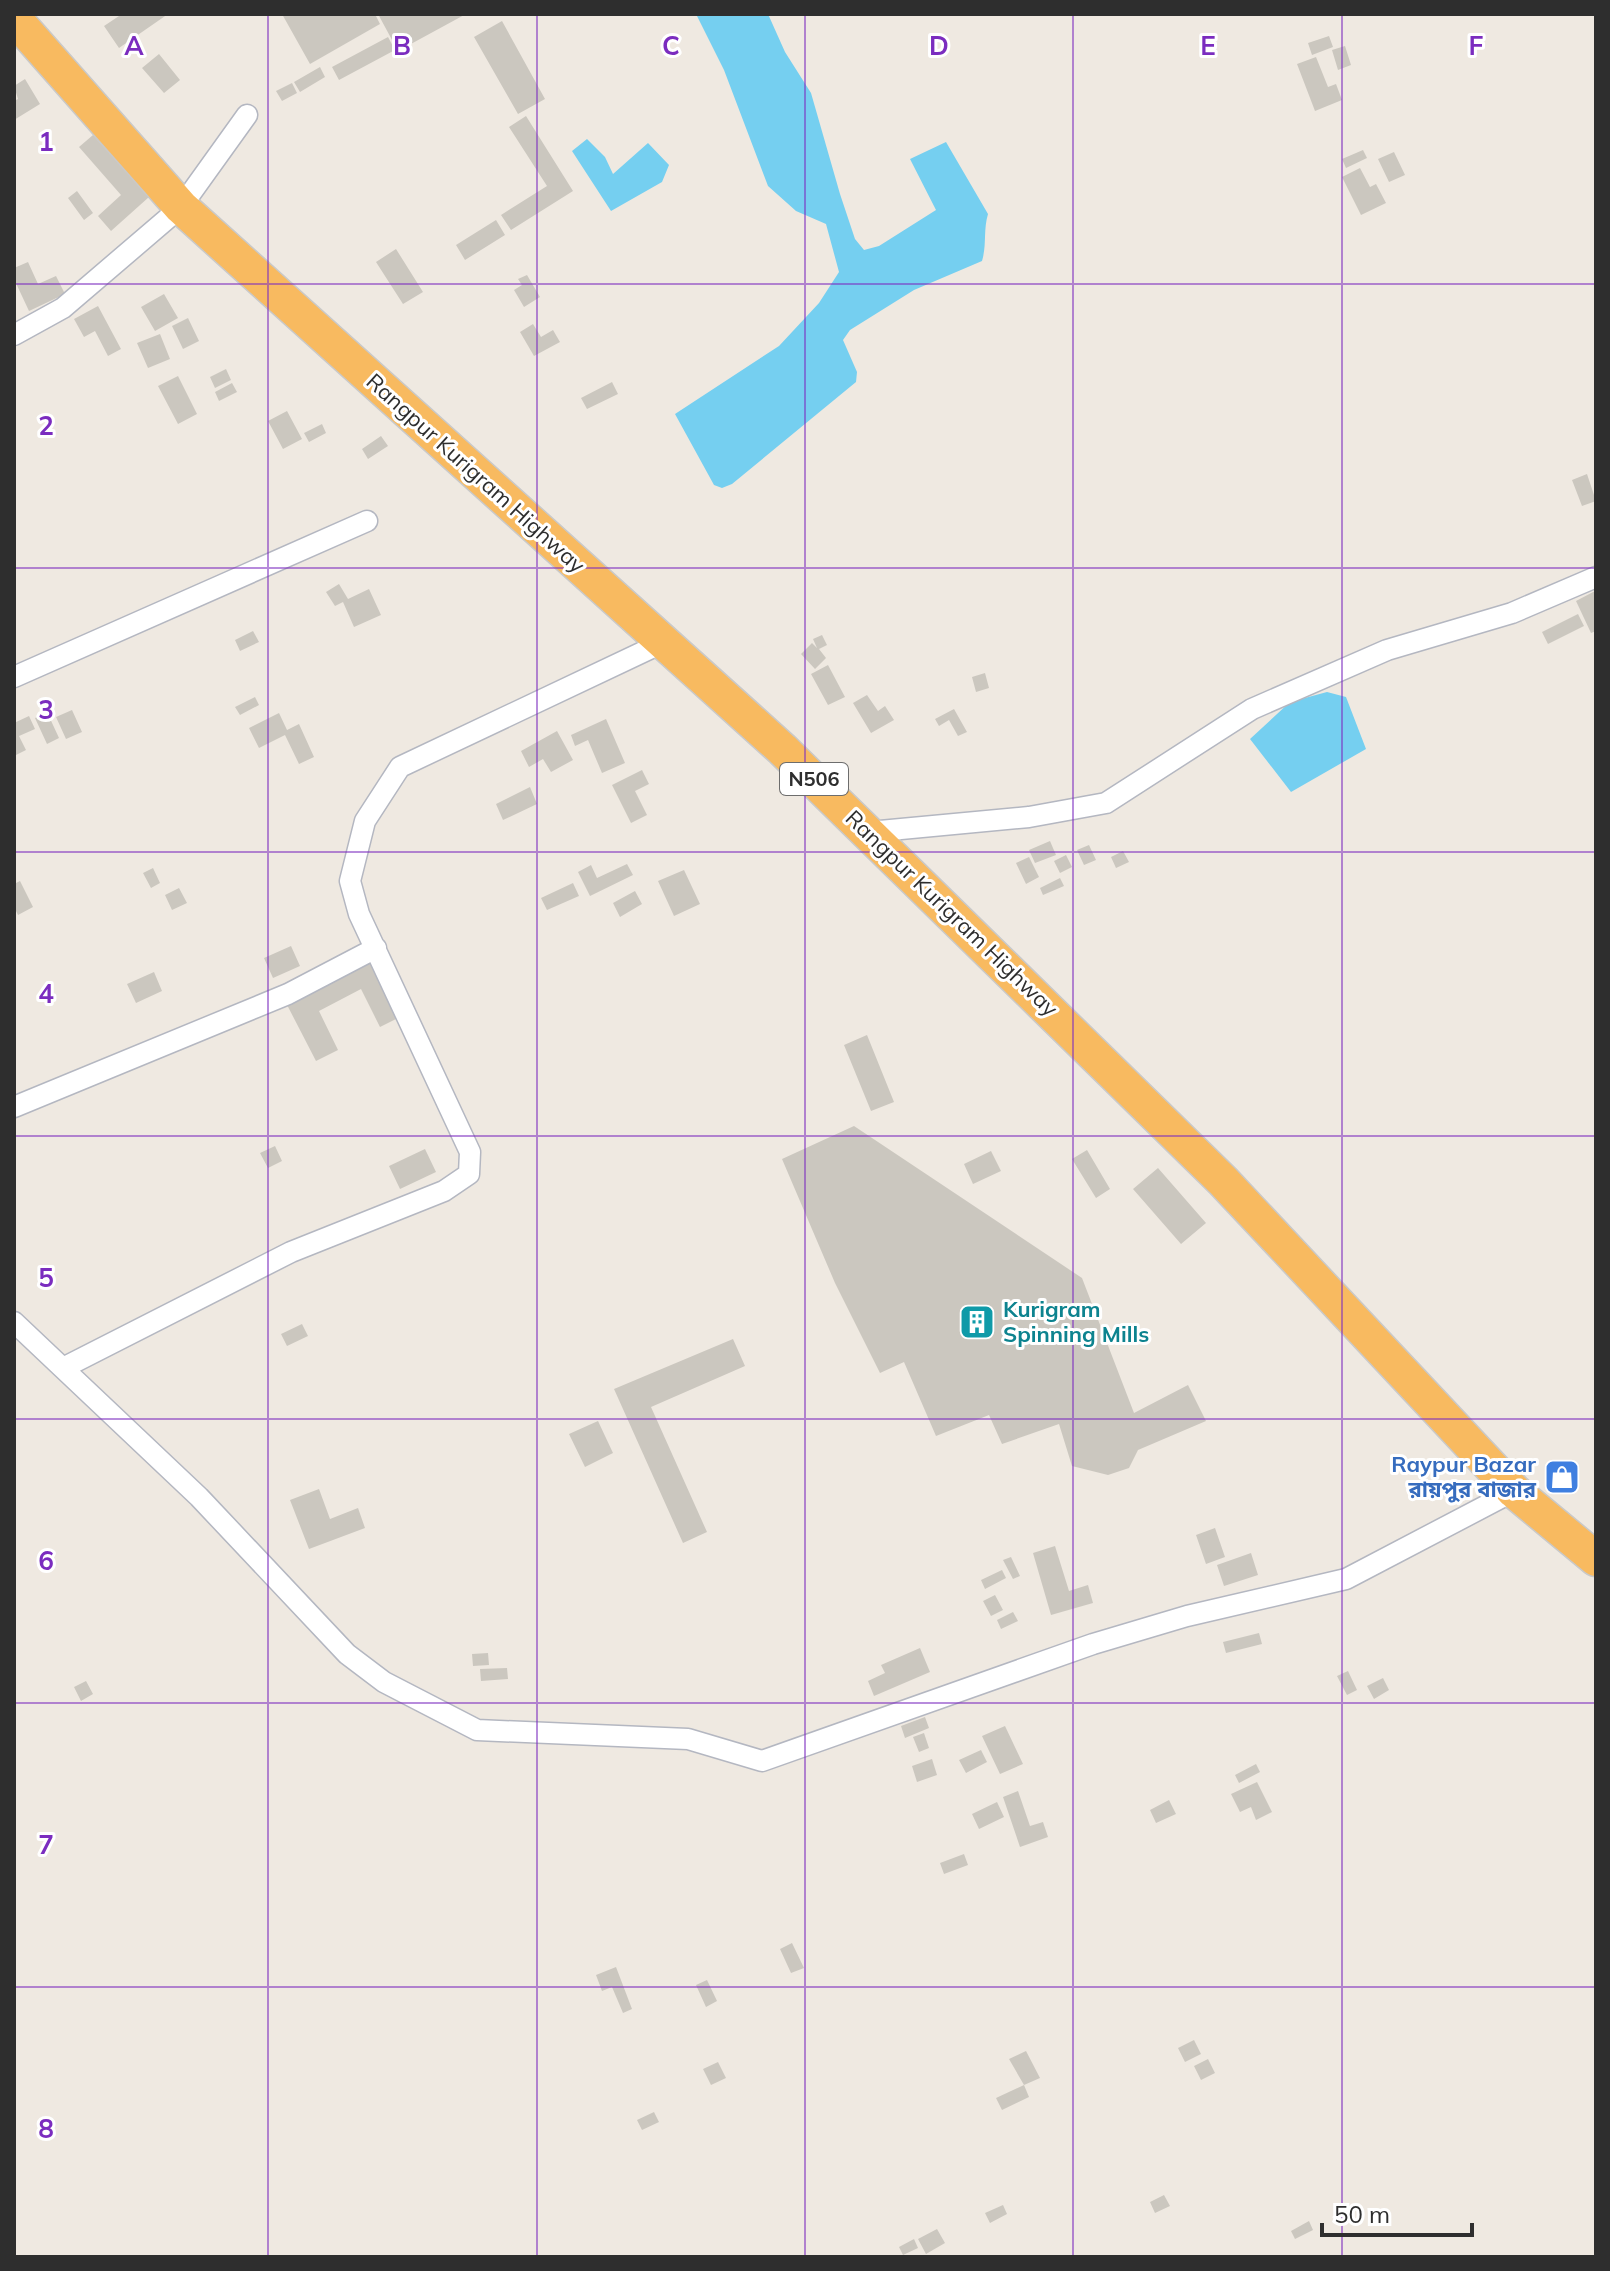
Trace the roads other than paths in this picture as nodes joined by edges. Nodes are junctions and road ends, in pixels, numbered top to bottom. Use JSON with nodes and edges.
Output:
{"nodes":[{"id":1,"x":14,"y":18,"type":"edge"},
{"id":2,"x":247,"y":115,"type":"dead end"},
{"id":3,"x":181,"y":207,"type":"junction"},
{"id":4,"x":14,"y":335,"type":"edge"},
{"id":5,"x":367,"y":521,"type":"dead end"},
{"id":6,"x":1596,"y":577,"type":"edge"},
{"id":7,"x":664,"y":642,"type":"junction"},
{"id":8,"x":14,"y":677,"type":"edge"},
{"id":9,"x":869,"y":832,"type":"junction"},
{"id":10,"x":376,"y":948,"type":"junction"},
{"id":11,"x":14,"y":1107,"type":"edge"},
{"id":12,"x":14,"y":1322,"type":"edge"},
{"id":13,"x":63,"y":1368,"type":"junction"},
{"id":14,"x":1514,"y":1491,"type":"junction"},
{"id":15,"x":1596,"y":1559,"type":"edge"}],
"edges":[{"from":1,"to":3,"type":"highway","name":"Rangpur Kurigram Highway","number":"N506"},
{"from":2,"to":3,"type":"street"},
{"from":3,"to":4,"type":"street"},
{"from":3,"to":7,"type":"highway","name":"Rangpur Kurigram Highway","number":"N506"},
{"from":5,"to":8,"type":"street"},
{"from":6,"to":9,"type":"street"},
{"from":7,"to":9,"type":"highway","name":"Rangpur Kurigram Highway","number":"N506"},
{"from":7,"to":10,"type":"street"},
{"from":9,"to":14,"type":"highway","name":"Rangpur Kurigram Highway","number":"N506"},
{"from":10,"to":11,"type":"street"},
{"from":10,"to":13,"type":"street"},
{"from":12,"to":13,"type":"street"},
{"from":13,"to":14,"type":"street"},
{"from":14,"to":15,"type":"highway","name":"Rangpur Kurigram Highway","number":"N506"}]}
